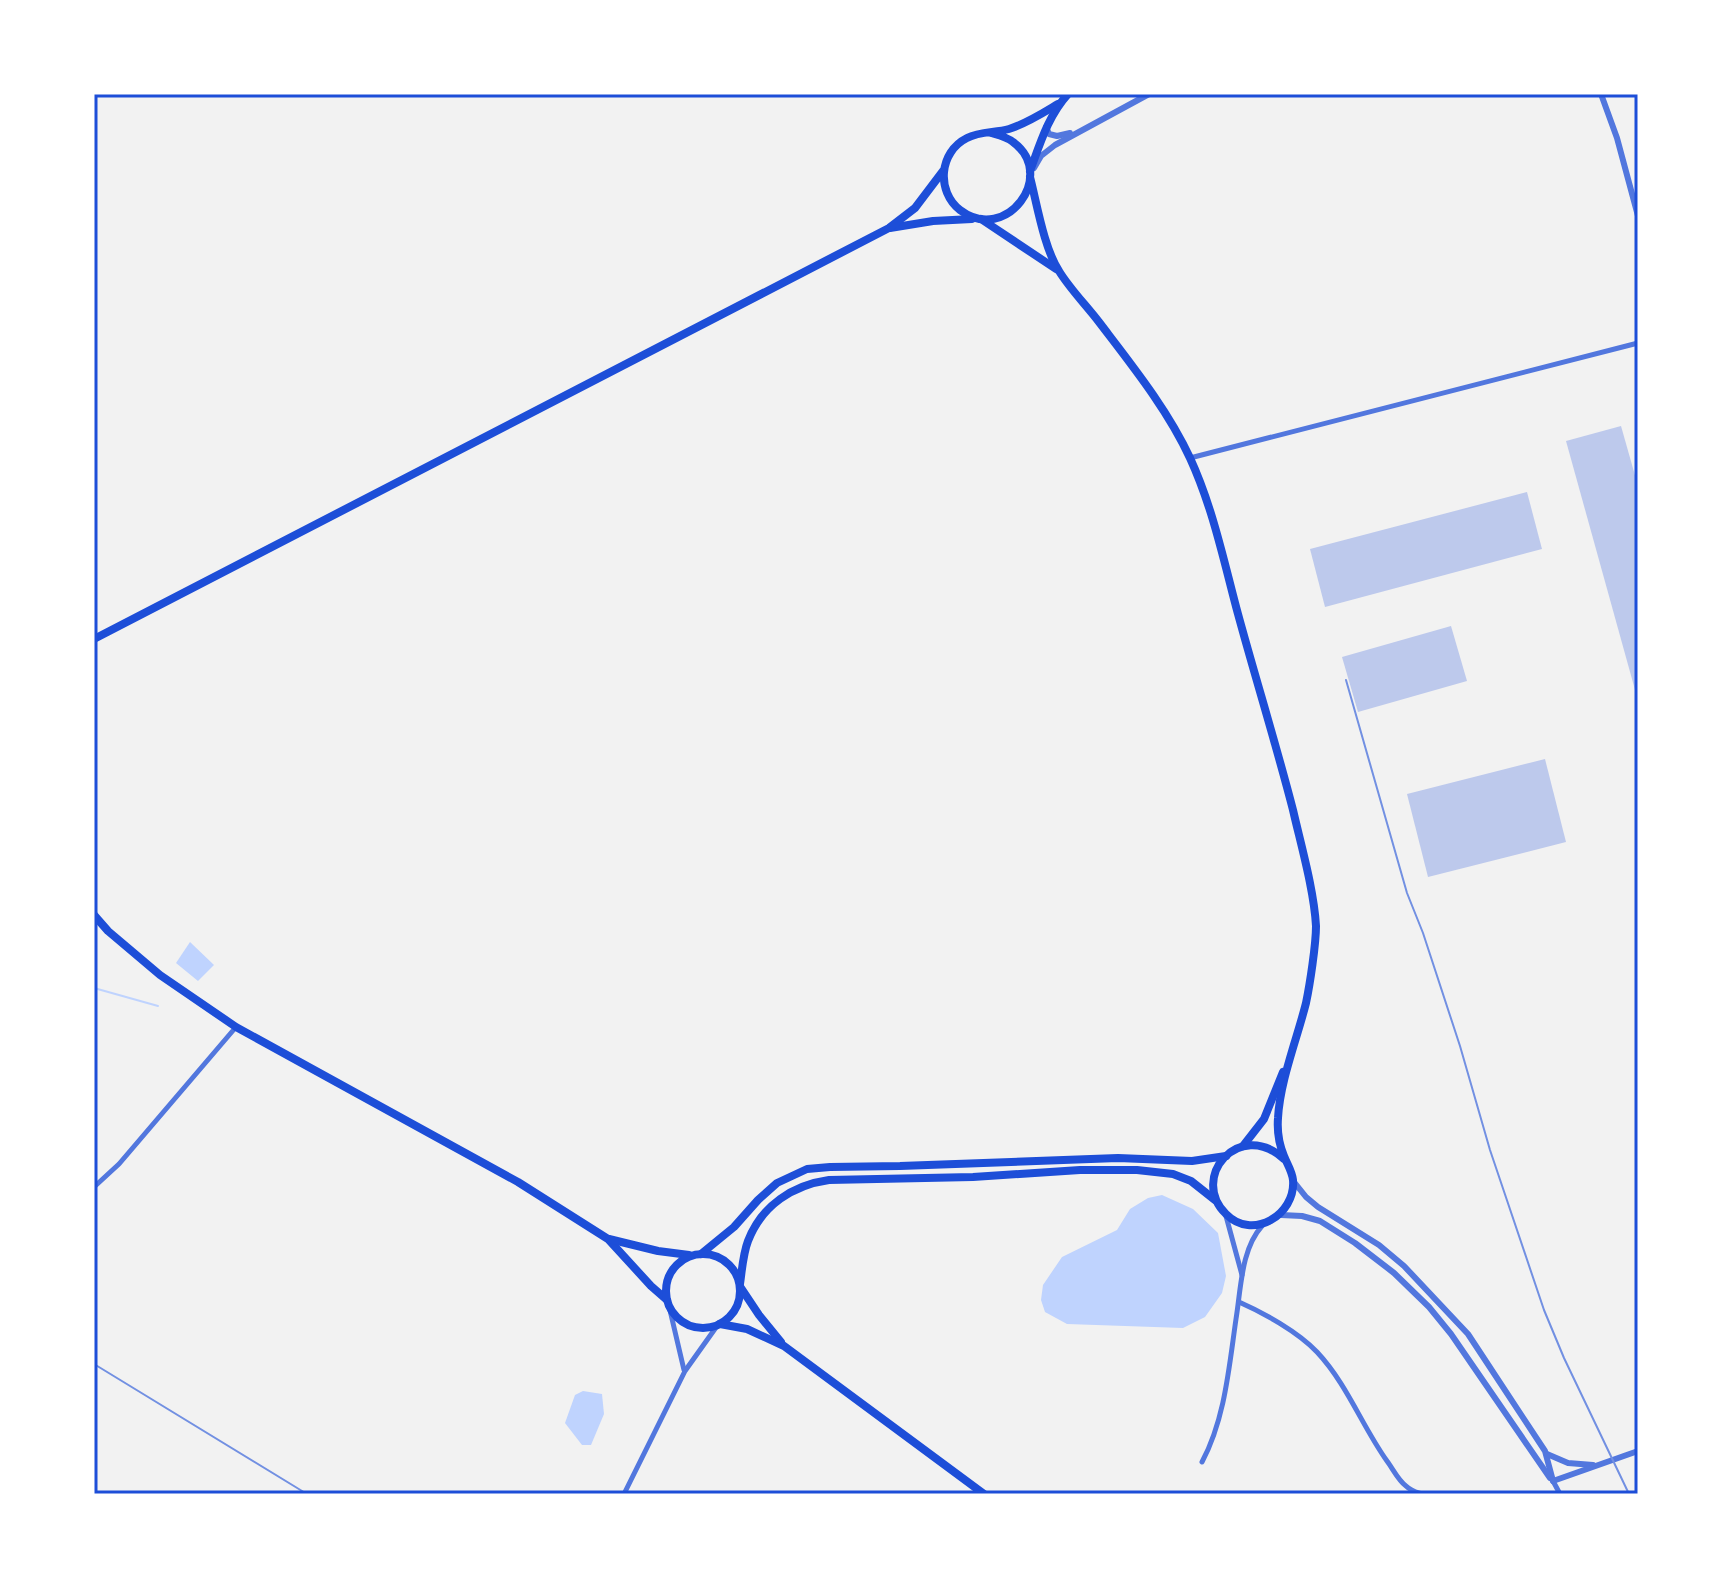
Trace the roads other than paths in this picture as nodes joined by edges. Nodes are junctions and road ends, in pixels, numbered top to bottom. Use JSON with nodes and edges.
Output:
{"nodes":[{"id":1,"x":1068,"y":94,"type":"edge"},
{"id":2,"x":1149,"y":94,"type":"edge"},
{"id":3,"x":1601,"y":94,"type":"edge"},
{"id":4,"x":1058,"y":104,"type":"junction"},
{"id":5,"x":1046,"y":127,"type":"junction"},
{"id":6,"x":1085,"y":129,"type":"junction"},
{"id":7,"x":991,"y":133,"type":"junction"},
{"id":8,"x":943,"y":171,"type":"junction"},
{"id":9,"x":1030,"y":174,"type":"junction"},
{"id":10,"x":1638,"y":216,"type":"edge"},
{"id":11,"x":980,"y":219,"type":"junction"},
{"id":12,"x":889,"y":228,"type":"junction"},
{"id":13,"x":1057,"y":269,"type":"junction"},
{"id":14,"x":1638,"y":343,"type":"edge"},
{"id":15,"x":1190,"y":458,"type":"junction"},
{"id":16,"x":94,"y":639,"type":"edge"},
{"id":17,"x":94,"y":915,"type":"edge"},
{"id":18,"x":236,"y":1027,"type":"junction"},
{"id":19,"x":1291,"y":1053,"type":"junction"},
{"id":20,"x":1243,"y":1146,"type":"junction"},
{"id":21,"x":1226,"y":1156,"type":"junction"},
{"id":22,"x":1284,"y":1159,"type":"junction"},
{"id":23,"x":1294,"y":1182,"type":"junction"},
{"id":24,"x":94,"y":1187,"type":"edge"},
{"id":25,"x":1216,"y":1200,"type":"junction"},
{"id":26,"x":1226,"y":1215,"type":"junction"},
{"id":27,"x":1281,"y":1215,"type":"junction"},
{"id":28,"x":1264,"y":1224,"type":"junction"},
{"id":29,"x":608,"y":1239,"type":"junction"},
{"id":30,"x":697,"y":1254,"type":"junction"},
{"id":31,"x":1242,"y":1276,"type":"junction"},
{"id":32,"x":740,"y":1286,"type":"junction"},
{"id":33,"x":1239,"y":1302,"type":"junction"},
{"id":34,"x":668,"y":1303,"type":"junction"},
{"id":35,"x":718,"y":1325,"type":"junction"},
{"id":36,"x":784,"y":1346,"type":"junction"},
{"id":37,"x":685,"y":1371,"type":"junction"},
{"id":38,"x":1638,"y":1451,"type":"edge"},
{"id":39,"x":1547,"y":1454,"type":"junction"},
{"id":40,"x":1202,"y":1462,"type":"dead end"},
{"id":41,"x":1597,"y":1465,"type":"junction"},
{"id":42,"x":1553,"y":1481,"type":"junction"},
{"id":43,"x":624,"y":1494,"type":"edge"},
{"id":44,"x":984,"y":1494,"type":"edge"},
{"id":45,"x":1422,"y":1494,"type":"edge"},
{"id":46,"x":1560,"y":1494,"type":"edge"}],
"edges":[{"from":1,"to":4,"type":"main road"},
{"from":2,"to":6,"type":"street"},
{"from":3,"to":10,"type":"street"},
{"from":4,"to":5,"type":"main road"},
{"from":4,"to":7,"type":"main road"},
{"from":5,"to":6,"type":"street"},
{"from":5,"to":9,"type":"main road"},
{"from":6,"to":9,"type":"street"},
{"from":7,"to":8,"type":"main road"},
{"from":7,"to":9,"type":"main road"},
{"from":8,"to":11,"type":"main road"},
{"from":8,"to":12,"type":"main road"},
{"from":9,"to":11,"type":"main road"},
{"from":9,"to":13,"type":"main road"},
{"from":11,"to":12,"type":"main road"},
{"from":11,"to":13,"type":"main road"},
{"from":12,"to":16,"type":"main road"},
{"from":13,"to":15,"type":"main road"},
{"from":14,"to":15,"type":"street"},
{"from":15,"to":19,"type":"main road"},
{"from":17,"to":18,"type":"main road"},
{"from":18,"to":24,"type":"street"},
{"from":18,"to":29,"type":"main road"},
{"from":19,"to":20,"type":"main road"},
{"from":19,"to":22,"type":"main road"},
{"from":20,"to":21,"type":"main road"},
{"from":20,"to":22,"type":"main road"},
{"from":21,"to":25,"type":"main road"},
{"from":21,"to":30,"type":"main road"},
{"from":22,"to":23,"type":"main road"},
{"from":23,"to":27,"type":"main road"},
{"from":23,"to":39,"type":"street"},
{"from":25,"to":26,"type":"main road"},
{"from":25,"to":32,"type":"main road"},
{"from":26,"to":28,"type":"main road"},
{"from":26,"to":31,"type":"street"},
{"from":27,"to":28,"type":"main road"},
{"from":27,"to":42,"type":"street"},
{"from":28,"to":31,"type":"street"},
{"from":29,"to":30,"type":"main road"},
{"from":29,"to":34,"type":"main road"},
{"from":30,"to":32,"type":"main road"},
{"from":30,"to":34,"type":"main road"},
{"from":31,"to":33,"type":"street"},
{"from":32,"to":35,"type":"main road"},
{"from":32,"to":36,"type":"main road"},
{"from":33,"to":40,"type":"street"},
{"from":33,"to":45,"type":"street"},
{"from":34,"to":35,"type":"main road"},
{"from":34,"to":37,"type":"street"},
{"from":35,"to":36,"type":"main road"},
{"from":35,"to":37,"type":"street"},
{"from":36,"to":44,"type":"main road"},
{"from":37,"to":43,"type":"street"},
{"from":38,"to":41,"type":"street"},
{"from":39,"to":41,"type":"street"},
{"from":39,"to":42,"type":"street"},
{"from":41,"to":42,"type":"street"},
{"from":42,"to":46,"type":"street"}]}
